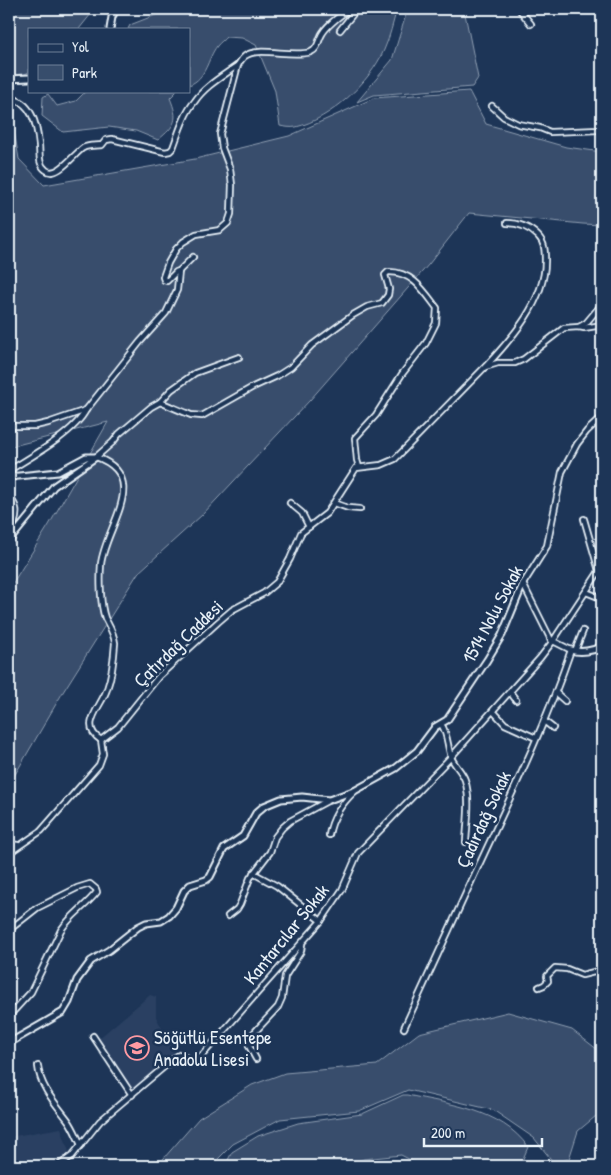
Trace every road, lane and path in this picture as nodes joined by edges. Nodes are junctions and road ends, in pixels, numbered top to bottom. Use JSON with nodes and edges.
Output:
{"nodes":[{"id":1,"x":116,"y":9,"type":"edge"},
{"id":2,"x":349,"y":9,"type":"edge"},
{"id":3,"x":357,"y":9,"type":"edge"},
{"id":4,"x":519,"y":9,"type":"edge"},
{"id":5,"x":531,"y":24,"type":"dead end"},
{"id":6,"x":110,"y":28,"type":"edge"},
{"id":7,"x":340,"y":30,"type":"dead end"},
{"id":8,"x":238,"y":65,"type":"junction"},
{"id":9,"x":28,"y":78,"type":"edge"},
{"id":10,"x":9,"y":79,"type":"edge"},
{"id":11,"x":9,"y":98,"type":"edge"},
{"id":12,"x":492,"y":106,"type":"dead end"},
{"id":13,"x":602,"y":129,"type":"edge"},
{"id":14,"x":507,"y":223,"type":"dead end"},
{"id":15,"x":193,"y":257,"type":"dead end"},
{"id":16,"x":179,"y":271,"type":"junction"},
{"id":17,"x":602,"y":304,"type":"edge"},
{"id":18,"x":602,"y":326,"type":"edge"},
{"id":19,"x":579,"y":327,"type":"junction"},
{"id":20,"x":239,"y":357,"type":"dead end"},
{"id":21,"x":485,"y":367,"type":"junction"},
{"id":22,"x":160,"y":402,"type":"junction"},
{"id":23,"x":86,"y":410,"type":"junction"},
{"id":24,"x":602,"y":418,"type":"edge"},
{"id":25,"x":9,"y":426,"type":"edge"},
{"id":26,"x":96,"y":457,"type":"junction"},
{"id":27,"x":360,"y":467,"type":"junction"},
{"id":28,"x":9,"y":473,"type":"edge"},
{"id":29,"x":9,"y":477,"type":"edge"},
{"id":30,"x":13,"y":502,"type":"dead end"},
{"id":31,"x":334,"y":502,"type":"junction"},
{"id":32,"x":290,"y":503,"type":"dead end"},
{"id":33,"x":360,"y":510,"type":"dead end"},
{"id":34,"x":584,"y":519,"type":"dead end"},
{"id":35,"x":309,"y":527,"type":"junction"},
{"id":36,"x":9,"y":535,"type":"edge"},
{"id":37,"x":9,"y":541,"type":"edge"},
{"id":38,"x":601,"y":569,"type":"edge"},
{"id":39,"x":524,"y":584,"type":"junction"},
{"id":40,"x":586,"y":592,"type":"junction"},
{"id":41,"x":602,"y":595,"type":"edge"},
{"id":42,"x":584,"y":631,"type":"dead end"},
{"id":43,"x":553,"y":641,"type":"junction"},
{"id":44,"x":602,"y":646,"type":"edge"},
{"id":45,"x":573,"y":651,"type":"junction"},
{"id":46,"x":510,"y":692,"type":"junction"},
{"id":47,"x":556,"y":693,"type":"junction"},
{"id":48,"x":516,"y":700,"type":"dead end"},
{"id":49,"x":565,"y":701,"type":"dead end"},
{"id":50,"x":493,"y":711,"type":"junction"},
{"id":51,"x":544,"y":721,"type":"junction"},
{"id":52,"x":441,"y":724,"type":"junction"},
{"id":53,"x":553,"y":728,"type":"dead end"},
{"id":54,"x":536,"y":738,"type":"junction"},
{"id":55,"x":101,"y":740,"type":"junction"},
{"id":56,"x":451,"y":757,"type":"junction"},
{"id":57,"x":356,"y":790,"type":"junction"},
{"id":58,"x":329,"y":800,"type":"junction"},
{"id":59,"x":329,"y":835,"type":"dead end"},
{"id":60,"x":466,"y":842,"type":"dead end"},
{"id":61,"x":9,"y":844,"type":"edge"},
{"id":62,"x":20,"y":845,"type":"junction"},
{"id":63,"x":9,"y":853,"type":"edge"},
{"id":64,"x":253,"y":873,"type":"junction"},
{"id":65,"x":228,"y":916,"type":"dead end"},
{"id":66,"x":321,"y":921,"type":"junction"},
{"id":67,"x":9,"y":930,"type":"edge"},
{"id":68,"x":302,"y":943,"type":"junction"},
{"id":69,"x":602,"y":970,"type":"edge"},
{"id":70,"x":539,"y":986,"type":"dead end"},
{"id":71,"x":9,"y":1016,"type":"edge"},
{"id":72,"x":404,"y":1028,"type":"dead end"},
{"id":73,"x":93,"y":1036,"type":"dead end"},
{"id":74,"x":9,"y":1043,"type":"edge"},
{"id":75,"x":256,"y":1059,"type":"dead end"},
{"id":76,"x":38,"y":1066,"type":"dead end"},
{"id":77,"x":132,"y":1095,"type":"junction"},
{"id":78,"x":82,"y":1145,"type":"junction"},
{"id":79,"x":58,"y":1166,"type":"edge"}],
"edges":[{"from":1,"to":6,"type":"street"},
{"from":2,"to":8,"type":"street"},
{"from":3,"to":7,"type":"street"},
{"from":4,"to":5,"type":"street"},
{"from":8,"to":11,"type":"street"},
{"from":8,"to":16,"type":"street"},
{"from":9,"to":10,"type":"street"},
{"from":12,"to":13,"type":"street"},
{"from":14,"to":21,"type":"street"},
{"from":15,"to":16,"type":"street"},
{"from":16,"to":23,"type":"street"},
{"from":17,"to":19,"type":"street"},
{"from":18,"to":19,"type":"street"},
{"from":19,"to":21,"type":"street"},
{"from":20,"to":22,"type":"street"},
{"from":21,"to":27,"type":"street"},
{"from":22,"to":26,"type":"street"},
{"from":22,"to":27,"type":"street"},
{"from":23,"to":25,"type":"street"},
{"from":23,"to":28,"type":"street"},
{"from":24,"to":39,"type":"street","name":"1514 Nolu Sokak"},
{"from":26,"to":29,"type":"street"},
{"from":26,"to":37,"type":"street"},
{"from":26,"to":55,"type":"street","name":"Çatırdağ Caddesi"},
{"from":27,"to":31,"type":"street","name":"Çatırdağ Caddesi"},
{"from":30,"to":36,"type":"street"},
{"from":31,"to":33,"type":"street"},
{"from":31,"to":35,"type":"street","name":"Çatırdağ Caddesi"},
{"from":32,"to":35,"type":"street"},
{"from":34,"to":38,"type":"street"},
{"from":35,"to":55,"type":"street","name":"Çatırdağ Caddesi"},
{"from":38,"to":40,"type":"street","name":"Kantarcılar Sokak"},
{"from":39,"to":43,"type":"street"},
{"from":39,"to":52,"type":"street","name":"1514 Nolu Sokak"},
{"from":40,"to":41,"type":"street"},
{"from":40,"to":43,"type":"street","name":"Kantarcılar Sokak"},
{"from":42,"to":45,"type":"street","name":"Çadırdağ Sokak"},
{"from":43,"to":45,"type":"street"},
{"from":43,"to":46,"type":"street","name":"Kantarcılar Sokak"},
{"from":44,"to":45,"type":"street"},
{"from":45,"to":47,"type":"street","name":"Çadırdağ Sokak"},
{"from":46,"to":48,"type":"street"},
{"from":46,"to":50,"type":"street","name":"Kantarcılar Sokak"},
{"from":47,"to":49,"type":"street"},
{"from":47,"to":51,"type":"street","name":"Çadırdağ Sokak"},
{"from":50,"to":54,"type":"street"},
{"from":50,"to":56,"type":"street","name":"Kantarcılar Sokak"},
{"from":51,"to":53,"type":"street"},
{"from":51,"to":54,"type":"street","name":"Çadırdağ Sokak"},
{"from":52,"to":56,"type":"street"},
{"from":52,"to":57,"type":"street","name":"1514 Nolu Sokak"},
{"from":54,"to":72,"type":"street","name":"Çadırdağ Sokak"},
{"from":55,"to":62,"type":"street"},
{"from":56,"to":60,"type":"street"},
{"from":56,"to":66,"type":"street","name":"Kantarcılar Sokak"},
{"from":57,"to":58,"type":"street","name":"1514 Nolu Sokak"},
{"from":57,"to":59,"type":"street"},
{"from":58,"to":64,"type":"street"},
{"from":58,"to":74,"type":"street"},
{"from":61,"to":62,"type":"street"},
{"from":62,"to":63,"type":"street"},
{"from":64,"to":65,"type":"street"},
{"from":64,"to":66,"type":"street"},
{"from":66,"to":68,"type":"street","name":"Kantarcılar Sokak"},
{"from":67,"to":71,"type":"street"},
{"from":68,"to":75,"type":"street"},
{"from":68,"to":77,"type":"street","name":"Kantarcılar Sokak"},
{"from":69,"to":70,"type":"street"},
{"from":73,"to":77,"type":"street"},
{"from":76,"to":78,"type":"street"},
{"from":77,"to":78,"type":"street"},
{"from":78,"to":79,"type":"street"}]}
